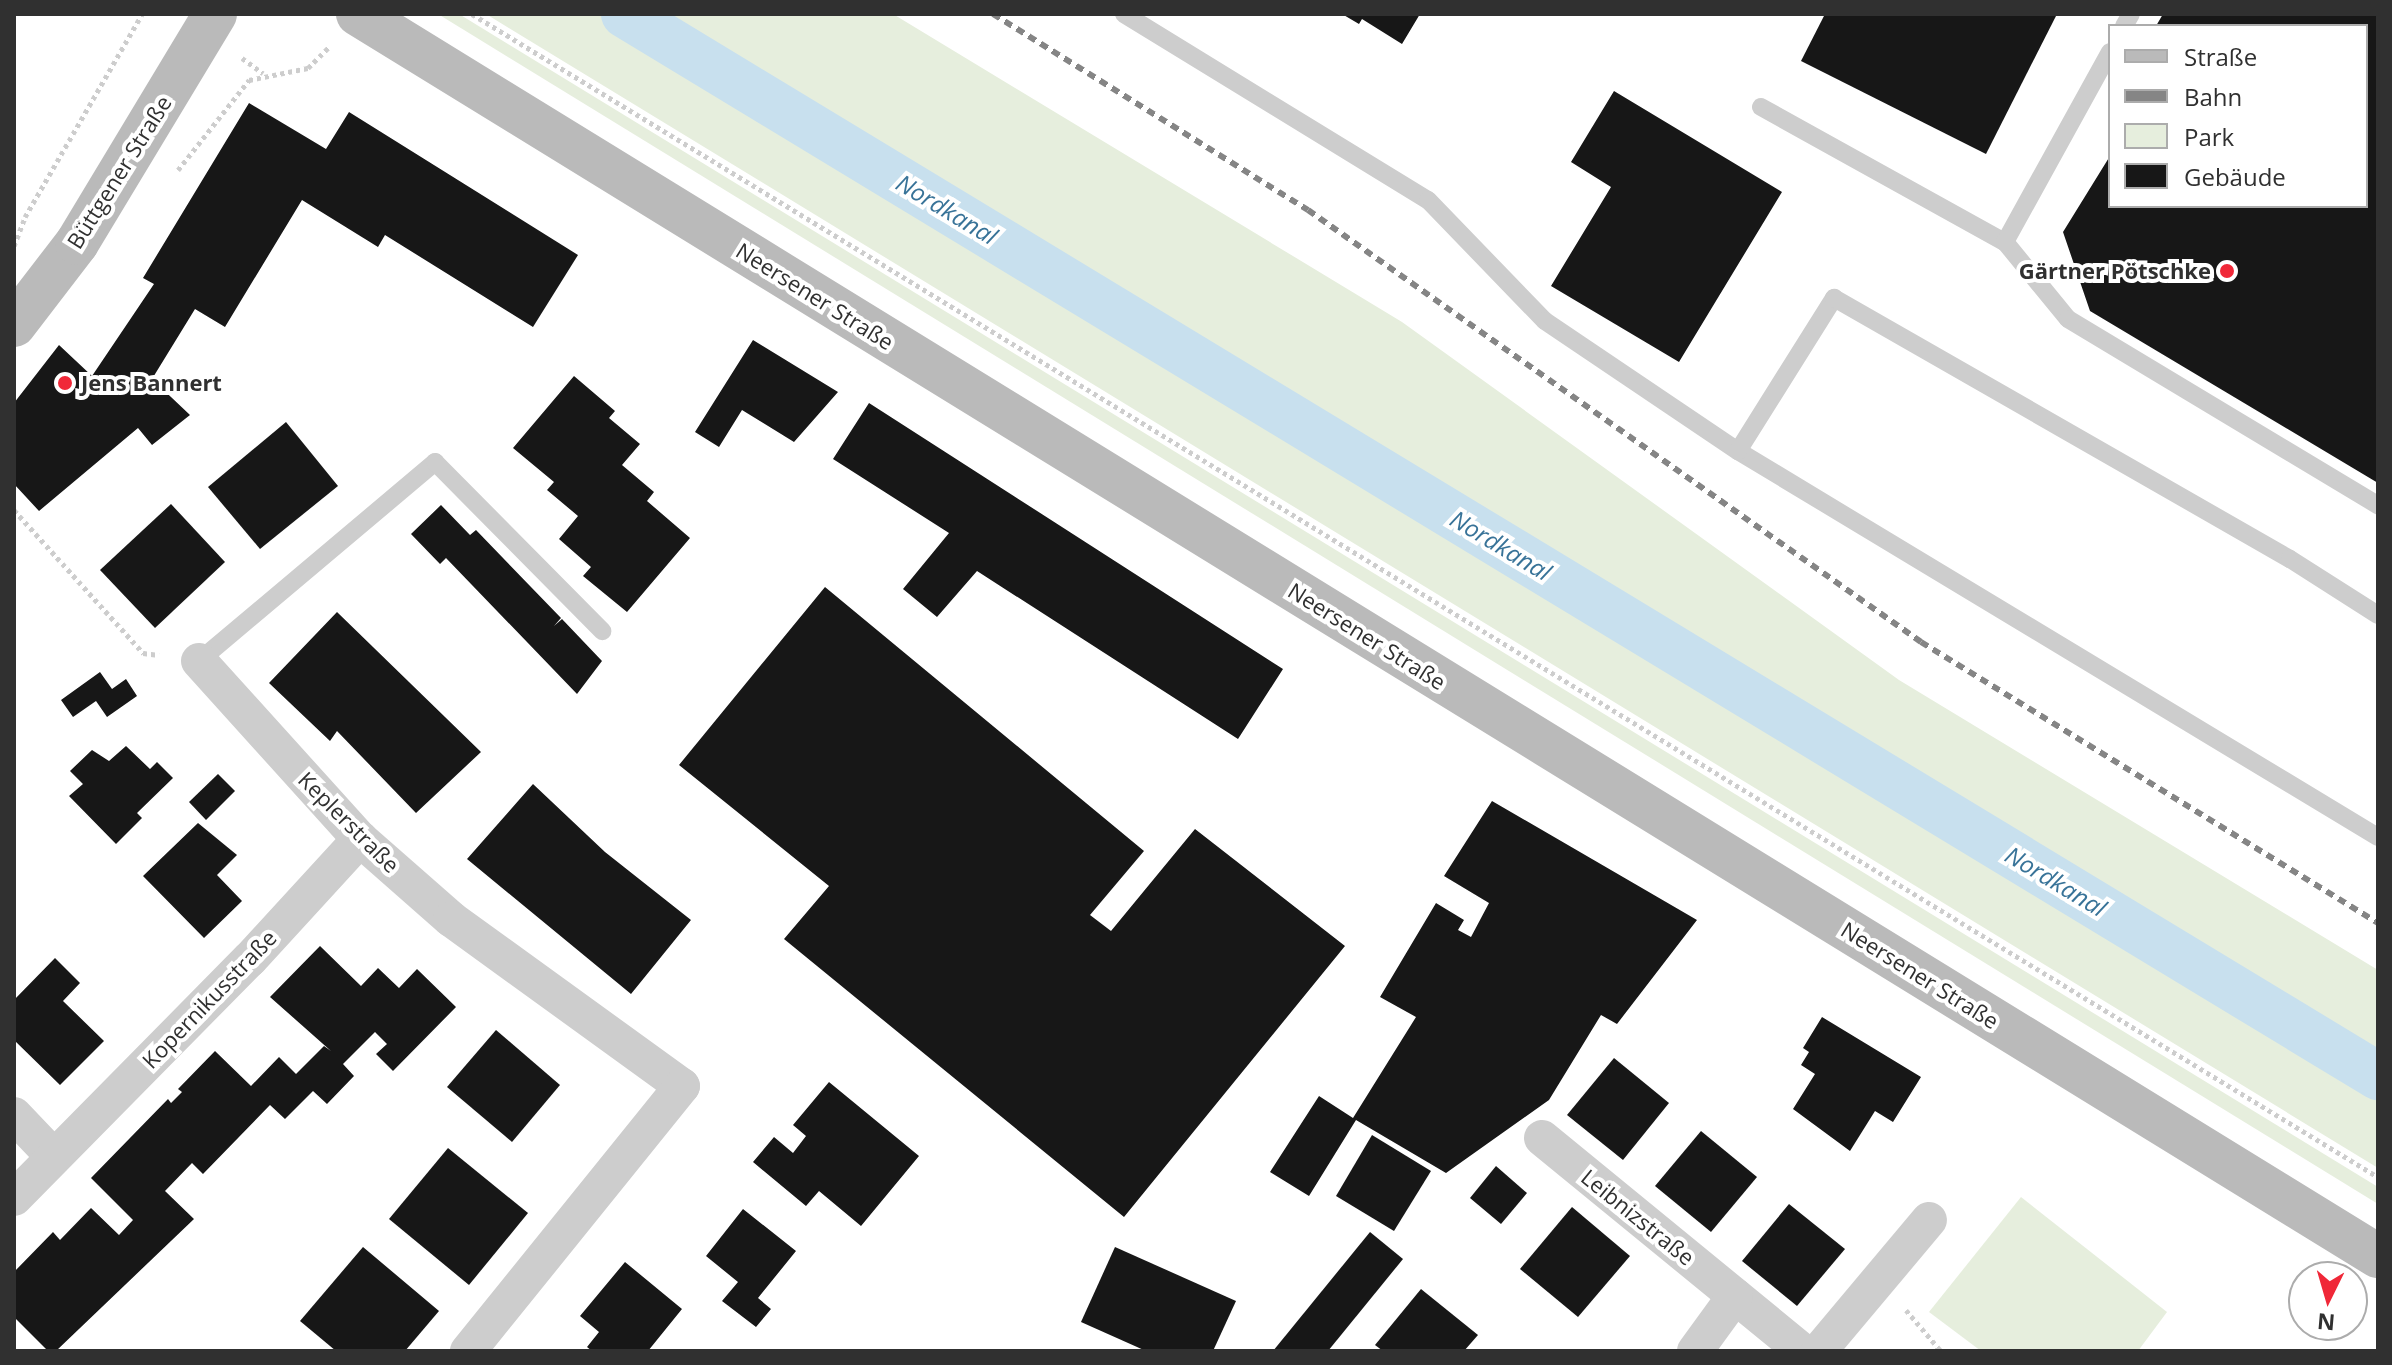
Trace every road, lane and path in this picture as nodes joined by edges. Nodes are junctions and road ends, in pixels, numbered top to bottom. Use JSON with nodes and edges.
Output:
{"nodes":[{"id":1,"x":142,"y":14,"type":"edge"},
{"id":2,"x":215,"y":14,"type":"edge"},
{"id":3,"x":472,"y":14,"type":"edge"},
{"id":4,"x":1124,"y":14,"type":"edge"},
{"id":5,"x":347,"y":24,"type":"edge"},
{"id":6,"x":2108,"y":56,"type":"edge"},
{"id":7,"x":1761,"y":107,"type":"dead end"},
{"id":8,"x":171,"y":180,"type":"dead end"},
{"id":9,"x":2005,"y":242,"type":"junction"},
{"id":10,"x":14,"y":246,"type":"edge"},
{"id":11,"x":14,"y":325,"type":"edge"},
{"id":12,"x":1738,"y":451,"type":"junction"},
{"id":13,"x":2378,"y":505,"type":"edge"},
{"id":14,"x":14,"y":510,"type":"edge"},
{"id":15,"x":2378,"y":615,"type":"edge"},
{"id":16,"x":602,"y":631,"type":"dead end"},
{"id":17,"x":199,"y":661,"type":"junction"},
{"id":18,"x":2378,"y":837,"type":"edge"},
{"id":19,"x":360,"y":839,"type":"junction"},
{"id":20,"x":14,"y":1115,"type":"edge"},
{"id":21,"x":1542,"y":1138,"type":"dead end"},
{"id":22,"x":54,"y":1157,"type":"junction"},
{"id":23,"x":2378,"y":1177,"type":"edge"},
{"id":24,"x":14,"y":1198,"type":"edge"},
{"id":25,"x":1929,"y":1220,"type":"dead end"},
{"id":26,"x":2378,"y":1256,"type":"edge"},
{"id":27,"x":1874,"y":1285,"type":"junction"},
{"id":28,"x":1735,"y":1296,"type":"junction"},
{"id":29,"x":468,"y":1351,"type":"edge"},
{"id":30,"x":1695,"y":1351,"type":"edge"},
{"id":31,"x":1802,"y":1351,"type":"edge"},
{"id":32,"x":1819,"y":1351,"type":"edge"},
{"id":33,"x":1941,"y":1351,"type":"edge"}],
"edges":[{"from":1,"to":10,"type":"path"},
{"from":2,"to":11,"type":"main road","name":"Büttgener Straße"},
{"from":3,"to":23,"type":"path"},
{"from":4,"to":12,"type":"lane"},
{"from":5,"to":8,"type":"path"},
{"from":5,"to":26,"type":"main road","name":"Neersener Straße"},
{"from":6,"to":9,"type":"lane"},
{"from":7,"to":9,"type":"lane"},
{"from":9,"to":13,"type":"lane"},
{"from":12,"to":15,"type":"lane"},
{"from":12,"to":18,"type":"lane"},
{"from":14,"to":17,"type":"path"},
{"from":16,"to":17,"type":"lane"},
{"from":17,"to":19,"type":"street","name":"Keplerstraße"},
{"from":19,"to":22,"type":"street","name":"Kopernikusstraße"},
{"from":19,"to":29,"type":"street","name":"Keplerstraße"},
{"from":20,"to":22,"type":"street"},
{"from":21,"to":28,"type":"street","name":"Leibnizstraße"},
{"from":22,"to":24,"type":"street","name":"Kopernikusstraße"},
{"from":25,"to":27,"type":"street"},
{"from":27,"to":32,"type":"street"},
{"from":27,"to":33,"type":"path"},
{"from":28,"to":30,"type":"street"},
{"from":28,"to":31,"type":"street","name":"Leibnizstraße"}]}
